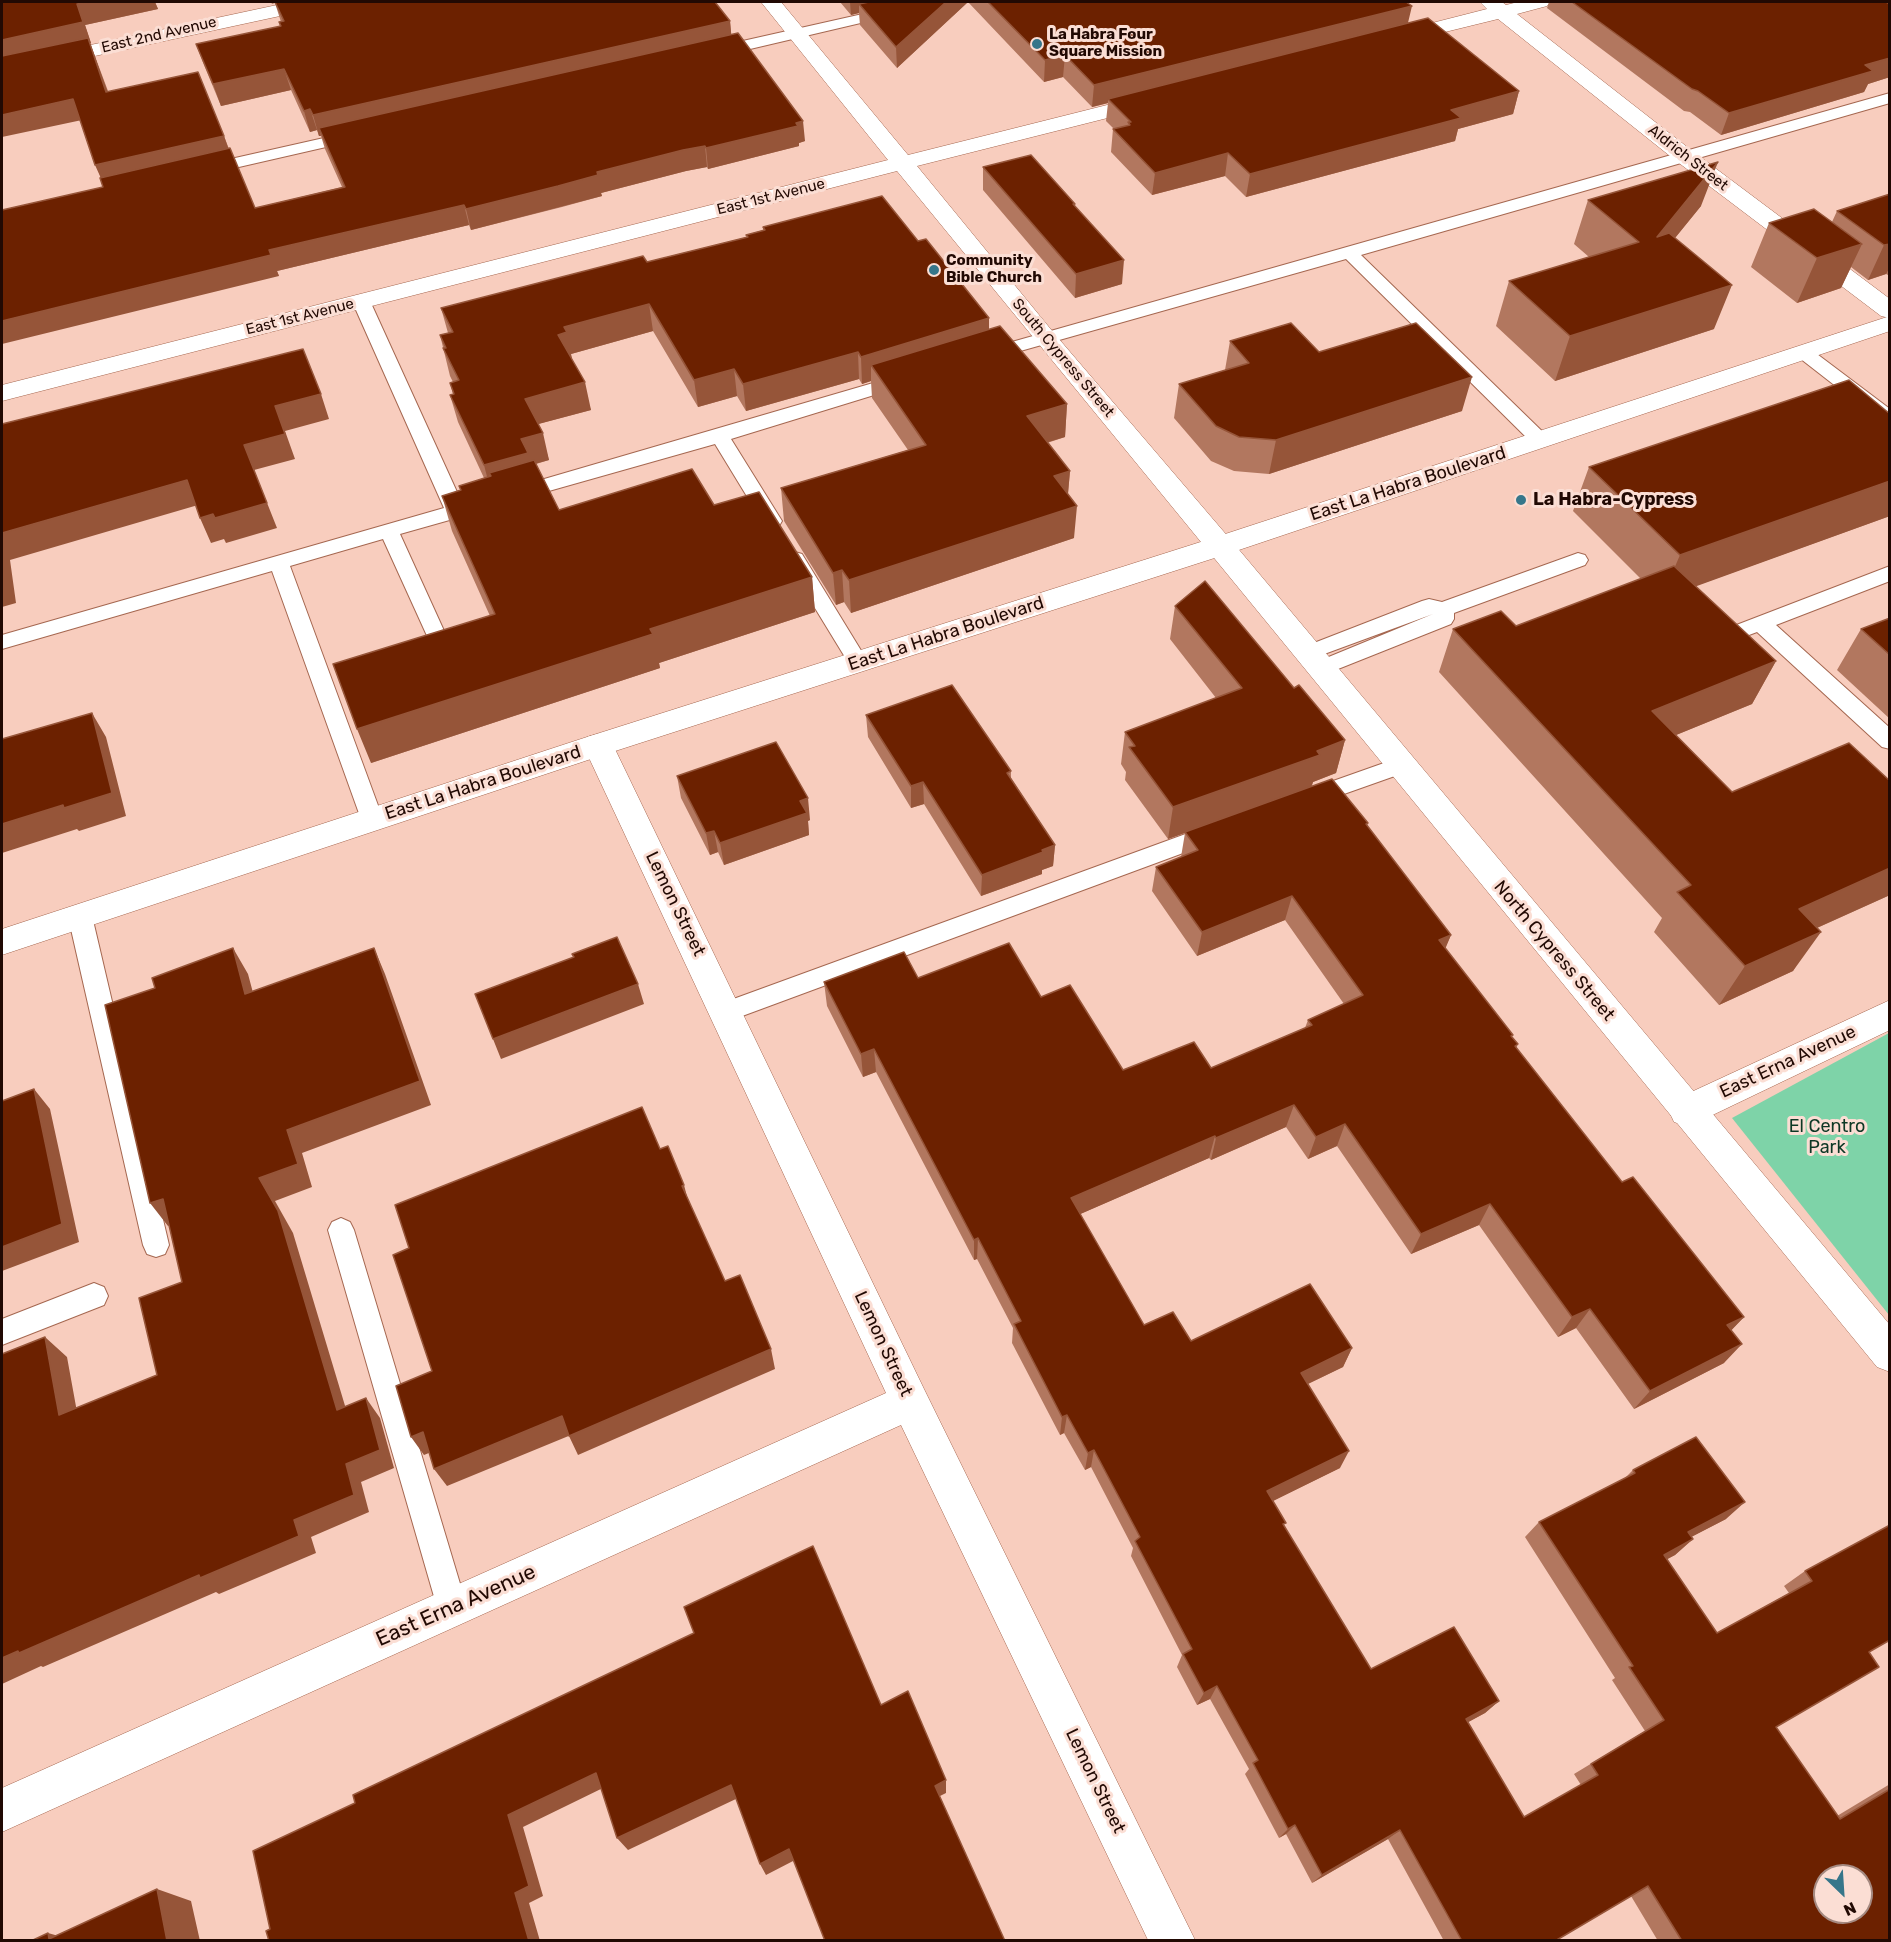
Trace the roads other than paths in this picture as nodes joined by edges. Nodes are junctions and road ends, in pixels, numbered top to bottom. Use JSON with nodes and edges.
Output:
{"nodes":[{"id":1,"x":214,"y":2,"type":"edge"},
{"id":2,"x":317,"y":2,"type":"edge"},
{"id":3,"x":771,"y":2,"type":"edge"},
{"id":4,"x":933,"y":2,"type":"edge"},
{"id":5,"x":1540,"y":2,"type":"edge"},
{"id":6,"x":1495,"y":7,"type":"edge"},
{"id":7,"x":223,"y":21,"type":"junction"},
{"id":8,"x":796,"y":33,"type":"junction"},
{"id":9,"x":1375,"y":44,"type":"edge"},
{"id":10,"x":706,"y":54,"type":"edge"},
{"id":11,"x":2,"y":70,"type":"edge"},
{"id":12,"x":1168,"y":96,"type":"edge"},
{"id":13,"x":1890,"y":98,"type":"edge"},
{"id":14,"x":375,"y":131,"type":"edge"},
{"id":15,"x":1683,"y":155,"type":"junction"},
{"id":16,"x":903,"y":163,"type":"junction"},
{"id":17,"x":188,"y":174,"type":"edge"},
{"id":18,"x":1349,"y":253,"type":"junction"},
{"id":19,"x":361,"y":302,"type":"junction"},
{"id":20,"x":1890,"y":311,"type":"edge"},
{"id":21,"x":1890,"y":323,"type":"edge"},
{"id":22,"x":1044,"y":337,"type":"junction"},
{"id":23,"x":1803,"y":352,"type":"junction"},
{"id":24,"x":966,"y":361,"type":"edge"},
{"id":25,"x":921,"y":375,"type":"edge"},
{"id":26,"x":2,"y":393,"type":"edge"},
{"id":27,"x":1890,"y":419,"type":"edge"},
{"id":28,"x":720,"y":436,"type":"junction"},
{"id":29,"x":1540,"y":440,"type":"junction"},
{"id":30,"x":456,"y":512,"type":"junction"},
{"id":31,"x":389,"y":531,"type":"junction"},
{"id":32,"x":1220,"y":546,"type":"junction"},
{"id":33,"x":1578,"y":560,"type":"dead end"},
{"id":34,"x":279,"y":562,"type":"junction"},
{"id":35,"x":1890,"y":573,"type":"edge"},
{"id":36,"x":1760,"y":623,"type":"junction"},
{"id":37,"x":1733,"y":634,"type":"edge"},
{"id":38,"x":2,"y":642,"type":"edge"},
{"id":39,"x":440,"y":644,"type":"edge"},
{"id":40,"x":1315,"y":661,"type":"junction"},
{"id":41,"x":858,"y":662,"type":"junction"},
{"id":42,"x":1890,"y":741,"type":"edge"},
{"id":43,"x":598,"y":745,"type":"junction"},
{"id":44,"x":1401,"y":765,"type":"junction"},
{"id":45,"x":1290,"y":805,"type":"edge"},
{"id":46,"x":372,"y":819,"type":"junction"},
{"id":47,"x":1234,"y":826,"type":"edge"},
{"id":48,"x":80,"y":916,"type":"junction"},
{"id":49,"x":2,"y":942,"type":"edge"},
{"id":50,"x":726,"y":1012,"type":"junction"},
{"id":51,"x":1890,"y":1014,"type":"edge"},
{"id":52,"x":1686,"y":1111,"type":"junction"},
{"id":53,"x":341,"y":1230,"type":"dead end"},
{"id":54,"x":156,"y":1245,"type":"dead end"},
{"id":55,"x":94,"y":1296,"type":"dead end"},
{"id":56,"x":2,"y":1332,"type":"edge"},
{"id":57,"x":1890,"y":1354,"type":"edge"},
{"id":58,"x":910,"y":1402,"type":"junction"},
{"id":59,"x":452,"y":1607,"type":"junction"},
{"id":60,"x":2,"y":1810,"type":"edge"},
{"id":61,"x":1172,"y":1941,"type":"edge"}],
"edges":[{"from":1,"to":7,"type":"street"},
{"from":2,"to":7,"type":"street","name":"East 2nd Avenue"},
{"from":3,"to":8,"type":"street","name":"South Cypress Street"},
{"from":4,"to":8,"type":"lane"},
{"from":5,"to":6,"type":"street"},
{"from":6,"to":9,"type":"street"},
{"from":6,"to":15,"type":"street","name":"Aldrich Street"},
{"from":7,"to":11,"type":"street","name":"East 2nd Avenue"},
{"from":8,"to":10,"type":"lane"},
{"from":8,"to":16,"type":"street","name":"South Cypress Street"},
{"from":12,"to":16,"type":"street","name":"East 1st Avenue"},
{"from":13,"to":15,"type":"lane"},
{"from":14,"to":17,"type":"lane"},
{"from":15,"to":18,"type":"lane"},
{"from":15,"to":20,"type":"street","name":"Aldrich Street"},
{"from":16,"to":19,"type":"street","name":"East 1st Avenue"},
{"from":16,"to":22,"type":"street","name":"South Cypress Street"},
{"from":18,"to":22,"type":"lane"},
{"from":18,"to":29,"type":"lane"},
{"from":19,"to":26,"type":"street","name":"East 1st Avenue"},
{"from":19,"to":30,"type":"lane"},
{"from":21,"to":23,"type":"street","name":"East La Habra Boulevard"},
{"from":22,"to":24,"type":"lane"},
{"from":22,"to":32,"type":"street","name":"South Cypress Street"},
{"from":23,"to":27,"type":"lane"},
{"from":23,"to":29,"type":"street","name":"East La Habra Boulevard"},
{"from":25,"to":28,"type":"lane"},
{"from":28,"to":30,"type":"lane"},
{"from":28,"to":41,"type":"lane"},
{"from":29,"to":32,"type":"street","name":"East La Habra Boulevard"},
{"from":30,"to":31,"type":"lane"},
{"from":31,"to":34,"type":"lane"},
{"from":31,"to":39,"type":"lane"},
{"from":32,"to":40,"type":"street","name":"North Cypress Street"},
{"from":32,"to":41,"type":"street","name":"East La Habra Boulevard"},
{"from":33,"to":40,"type":"lane"},
{"from":34,"to":38,"type":"lane"},
{"from":34,"to":46,"type":"lane"},
{"from":35,"to":36,"type":"lane"},
{"from":36,"to":37,"type":"lane"},
{"from":36,"to":42,"type":"lane"},
{"from":40,"to":44,"type":"street","name":"North Cypress Street"},
{"from":41,"to":43,"type":"street","name":"East La Habra Boulevard"},
{"from":43,"to":46,"type":"street","name":"East La Habra Boulevard"},
{"from":43,"to":50,"type":"street","name":"Lemon Street"},
{"from":44,"to":45,"type":"lane"},
{"from":44,"to":52,"type":"street","name":"North Cypress Street"},
{"from":46,"to":48,"type":"street","name":"East La Habra Boulevard"},
{"from":47,"to":50,"type":"lane"},
{"from":48,"to":49,"type":"street","name":"East La Habra Boulevard"},
{"from":48,"to":54,"type":"lane"},
{"from":50,"to":58,"type":"street","name":"Lemon Street"},
{"from":51,"to":52,"type":"street","name":"East Erna Avenue"},
{"from":52,"to":57,"type":"street","name":"North Cypress Street"},
{"from":53,"to":59,"type":"lane"},
{"from":55,"to":56,"type":"lane"},
{"from":58,"to":59,"type":"street","name":"East Erna Avenue"},
{"from":58,"to":61,"type":"street","name":"Lemon Street"},
{"from":59,"to":60,"type":"street","name":"East Erna Avenue"}]}
